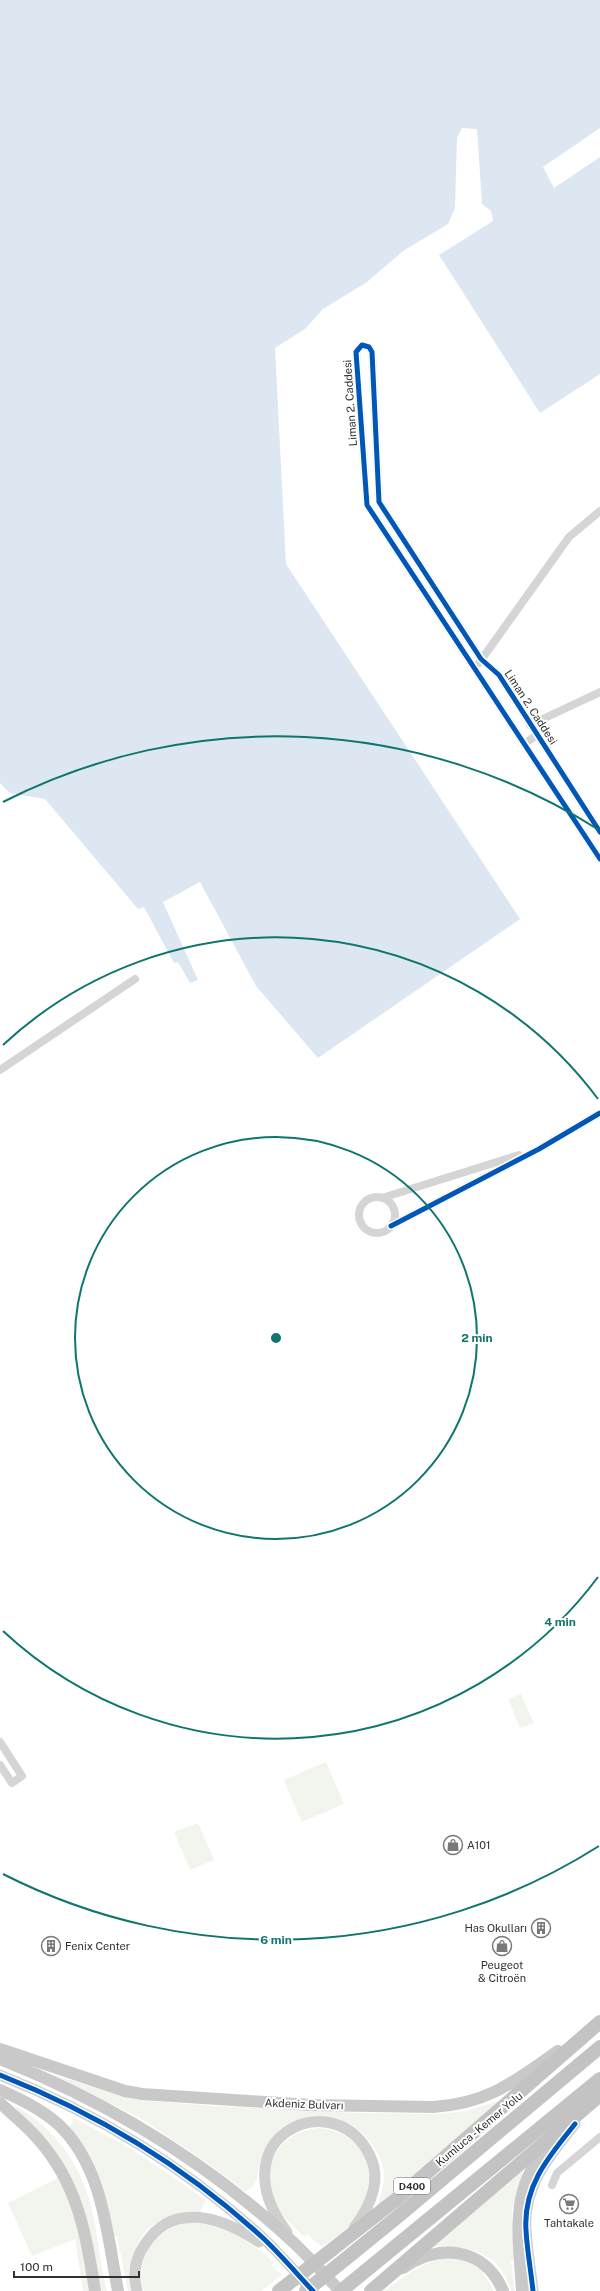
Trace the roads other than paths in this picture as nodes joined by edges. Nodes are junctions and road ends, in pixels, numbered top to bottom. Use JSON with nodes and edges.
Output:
{"nodes":[{"id":1,"x":600,"y":511,"type":"edge"},
{"id":2,"x":481,"y":659,"type":"junction"},
{"id":3,"x":475,"y":670,"type":"junction"},
{"id":4,"x":600,"y":692,"type":"edge"},
{"id":5,"x":530,"y":725,"type":"junction"},
{"id":6,"x":537,"y":735,"type":"junction"},
{"id":7,"x":524,"y":744,"type":"junction"},
{"id":8,"x":600,"y":832,"type":"edge"},
{"id":9,"x":600,"y":859,"type":"edge"},
{"id":10,"x":134,"y":979,"type":"dead end"},
{"id":11,"x":0,"y":1070,"type":"edge"},
{"id":12,"x":600,"y":1113,"type":"edge"},
{"id":13,"x":539,"y":1150,"type":"junction"},
{"id":14,"x":382,"y":1198,"type":"junction"},
{"id":15,"x":391,"y":1226,"type":"junction"},
{"id":16,"x":0,"y":1742,"type":"edge"},
{"id":17,"x":0,"y":1765,"type":"edge"},
{"id":18,"x":597,"y":2024,"type":"edge"},
{"id":19,"x":600,"y":2047,"type":"edge"},
{"id":20,"x":0,"y":2049,"type":"edge"},
{"id":21,"x":0,"y":2059,"type":"edge"},
{"id":22,"x":0,"y":2075,"type":"edge"},
{"id":23,"x":600,"y":2079,"type":"edge"},
{"id":24,"x":0,"y":2090,"type":"edge"},
{"id":25,"x":600,"y":2095,"type":"edge"},
{"id":26,"x":0,"y":2103,"type":"edge"},
{"id":27,"x":600,"y":2103,"type":"edge"},
{"id":28,"x":575,"y":2124,"type":"junction"},
{"id":29,"x":600,"y":2137,"type":"edge"},
{"id":30,"x":552,"y":2185,"type":"dead end"},
{"id":31,"x":294,"y":2243,"type":"junction"},
{"id":32,"x":342,"y":2244,"type":"junction"},
{"id":33,"x":281,"y":2257,"type":"junction"},
{"id":34,"x":375,"y":2288,"type":"edge"},
{"id":35,"x":95,"y":2291,"type":"edge"},
{"id":36,"x":118,"y":2291,"type":"edge"},
{"id":37,"x":137,"y":2291,"type":"edge"},
{"id":38,"x":279,"y":2291,"type":"edge"},
{"id":39,"x":306,"y":2291,"type":"edge"},
{"id":40,"x":313,"y":2291,"type":"edge"},
{"id":41,"x":341,"y":2291,"type":"edge"},
{"id":42,"x":503,"y":2291,"type":"edge"},
{"id":43,"x":522,"y":2291,"type":"edge"},
{"id":44,"x":533,"y":2291,"type":"edge"}],
"edges":[{"from":1,"to":2,"type":"street"},
{"from":2,"to":3,"type":"street"},
{"from":2,"to":3,"type":"street","name":"Liman 2. Caddesi"},
{"from":2,"to":5,"type":"street","name":"Liman 2. Caddesi"},
{"from":3,"to":7,"type":"street","name":"Liman 2. Caddesi"},
{"from":4,"to":5,"type":"street"},
{"from":5,"to":6,"type":"street","name":"Liman 2. Caddesi"},
{"from":6,"to":7,"type":"street"},
{"from":6,"to":8,"type":"street","name":"Liman 2. Caddesi"},
{"from":7,"to":9,"type":"street","name":"Liman 2. Caddesi"},
{"from":10,"to":11,"type":"street"},
{"from":12,"to":13,"type":"street"},
{"from":13,"to":14,"type":"street"},
{"from":13,"to":15,"type":"street"},
{"from":14,"to":15,"type":"street"},
{"from":14,"to":15,"type":"street"},
{"from":16,"to":17,"type":"street"},
{"from":18,"to":20,"type":"main road","name":"Akdeniz Bulvarı"},
{"from":18,"to":32,"type":"highway","name":"Kumluca - Kemer Yolu","number":"D400"},
{"from":19,"to":39,"type":"highway","name":"Kumluca - Kemer Yolu","number":"D400"},
{"from":21,"to":31,"type":"main road"},
{"from":22,"to":33,"type":"street"},
{"from":23,"to":41,"type":"highway"},
{"from":24,"to":36,"type":"main road"},
{"from":25,"to":34,"type":"highway"},
{"from":26,"to":35,"type":"main road"},
{"from":27,"to":28,"type":"main road"},
{"from":28,"to":43,"type":"main road"},
{"from":28,"to":44,"type":"street"},
{"from":29,"to":30,"type":"street"},
{"from":31,"to":32,"type":"street"},
{"from":31,"to":41,"type":"main road"},
{"from":32,"to":38,"type":"highway","name":"Kumluca - Kemer Yolu","number":"D400"},
{"from":33,"to":37,"type":"street"},
{"from":33,"to":40,"type":"street"},
{"from":34,"to":42,"type":"main road"}]}
